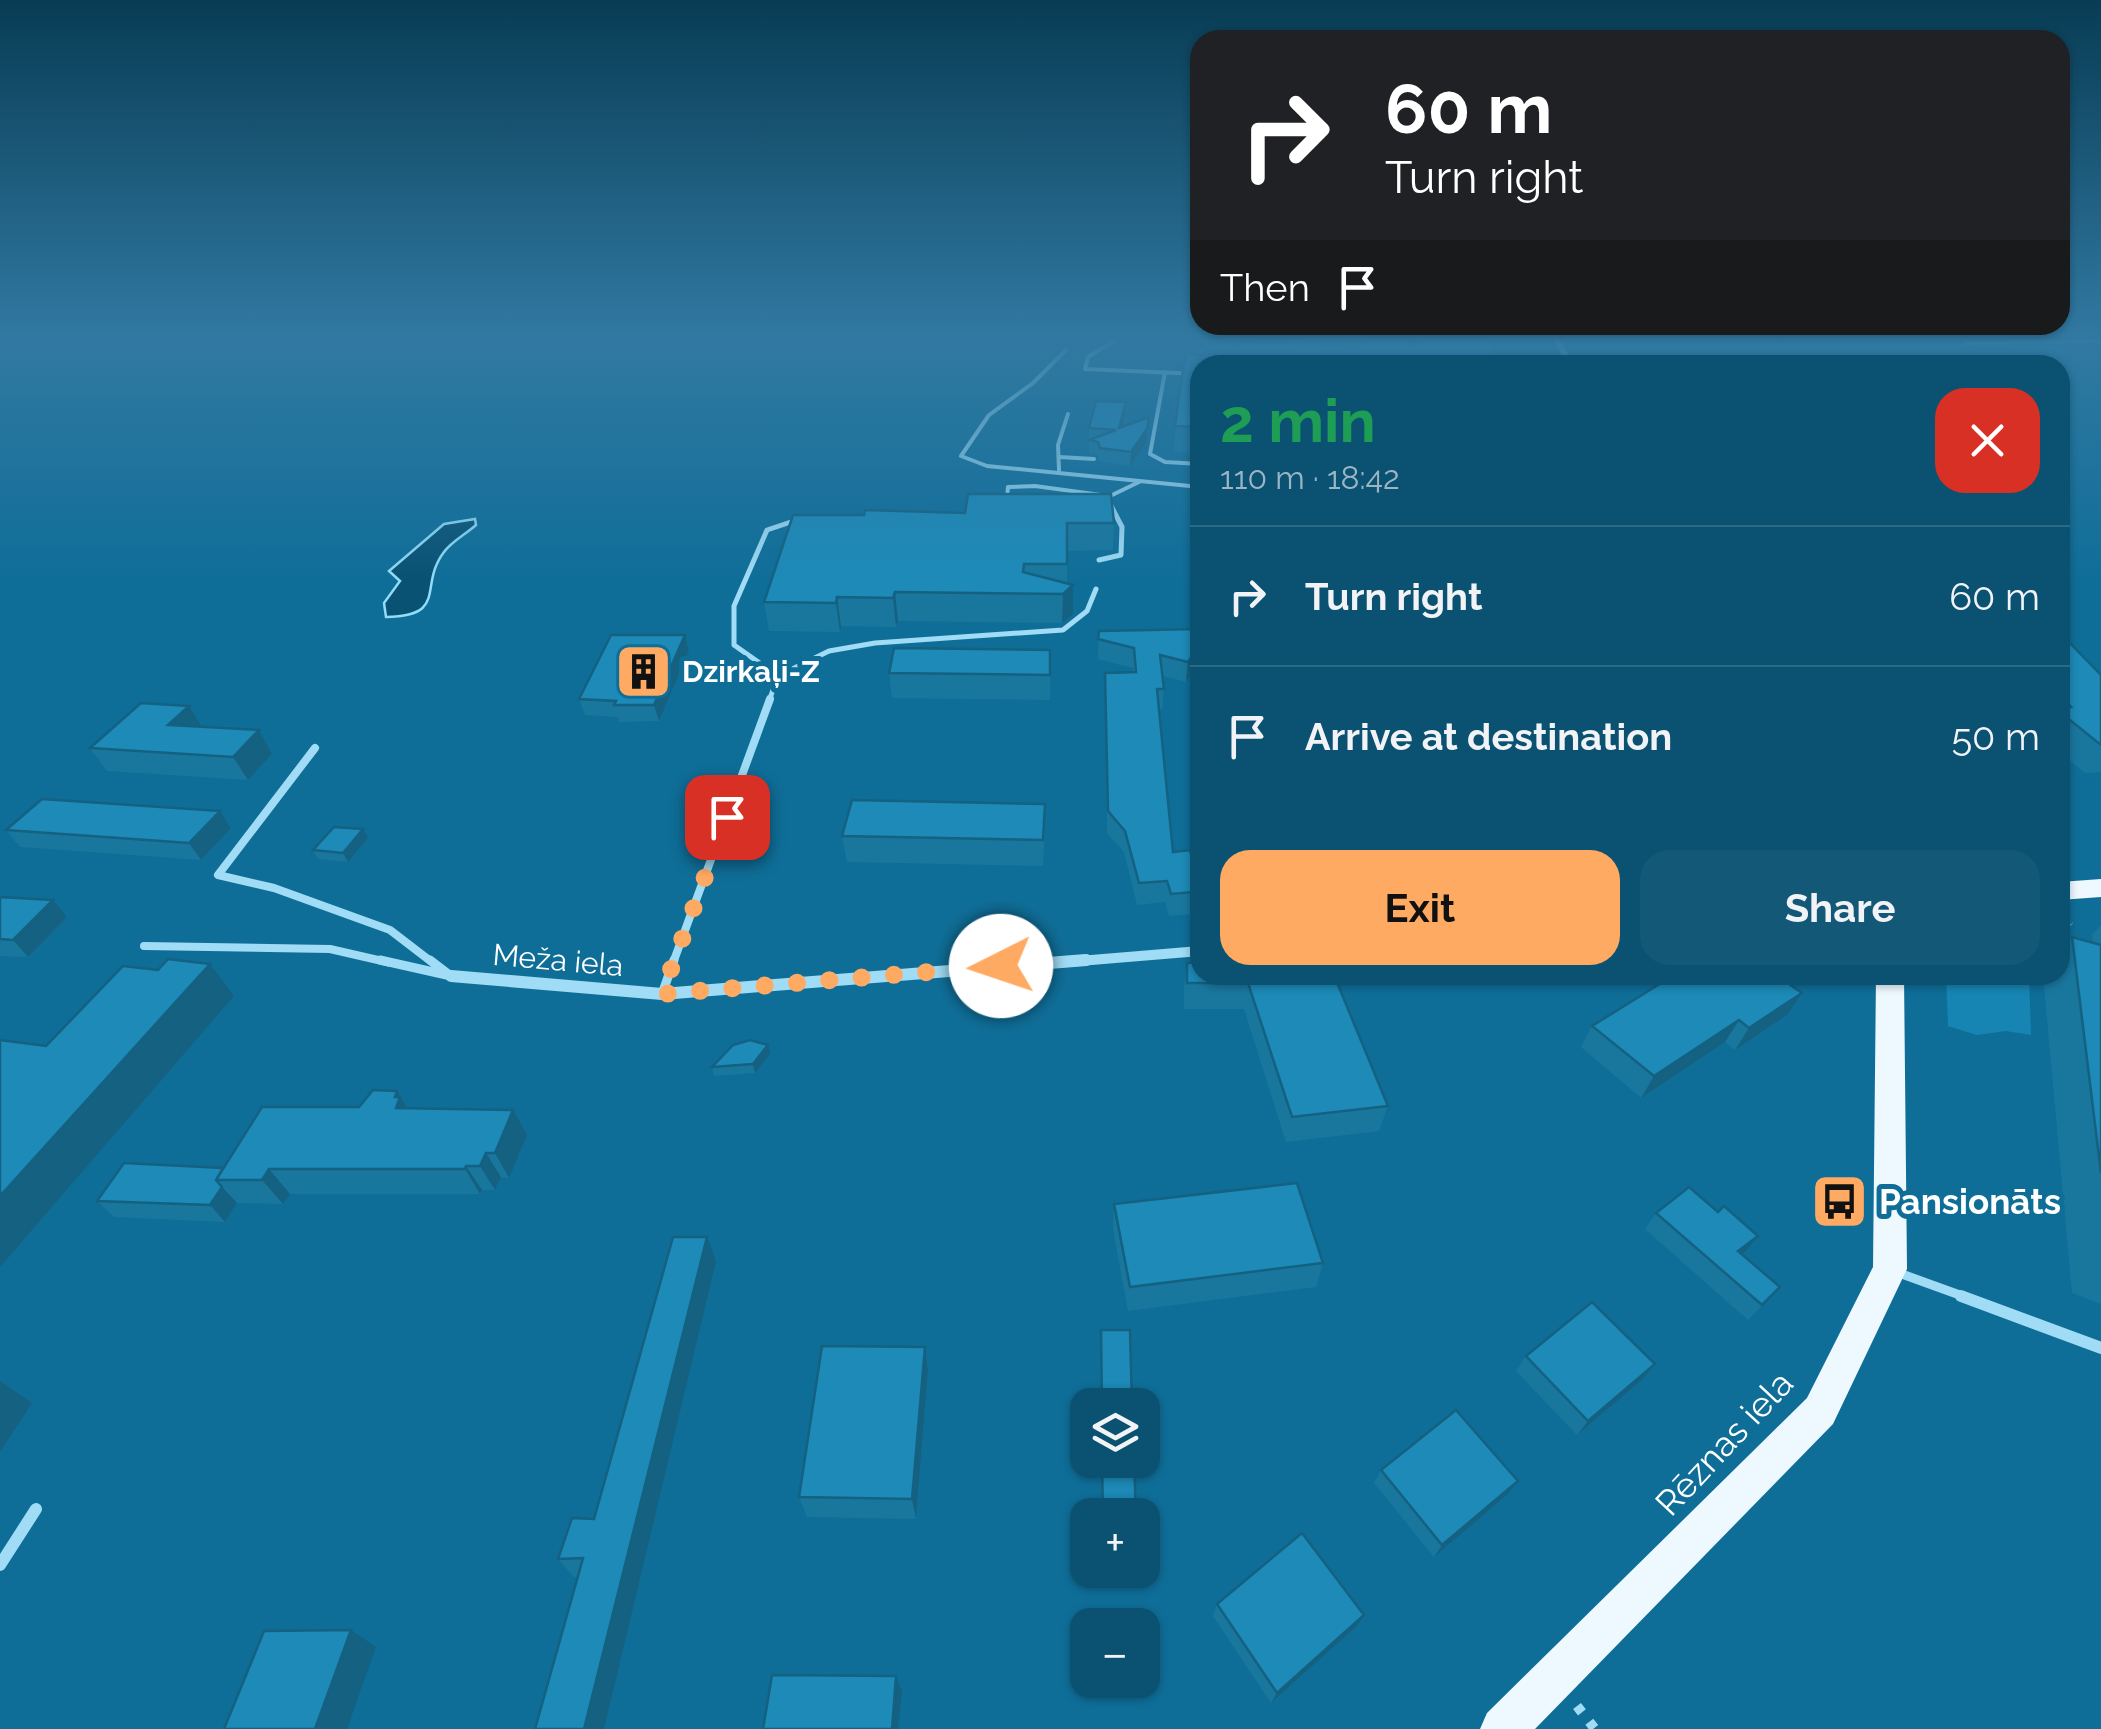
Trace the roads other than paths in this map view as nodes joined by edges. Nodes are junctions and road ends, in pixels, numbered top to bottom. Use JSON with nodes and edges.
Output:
{"nodes":[{"id":1,"x":986,"y":420,"type":"edge"},
{"id":2,"x":1067,"y":420,"type":"edge"},
{"id":3,"x":1156,"y":420,"type":"edge"},
{"id":4,"x":1058,"y":457,"type":"junction"},
{"id":5,"x":1094,"y":459,"type":"edge"},
{"id":6,"x":1190,"y":463,"type":"edge"},
{"id":7,"x":1059,"y":470,"type":"junction"},
{"id":8,"x":1143,"y":480,"type":"junction"},
{"id":9,"x":1190,"y":486,"type":"edge"},
{"id":10,"x":1077,"y":492,"type":"junction"},
{"id":11,"x":1105,"y":496,"type":"junction"},
{"id":12,"x":1070,"y":503,"type":"edge"},
{"id":13,"x":1019,"y":510,"type":"edge"},
{"id":14,"x":1098,"y":514,"type":"edge"},
{"id":15,"x":1116,"y":514,"type":"junction"},
{"id":16,"x":808,"y":520,"type":"edge"},
{"id":17,"x":1099,"y":560,"type":"dead end"},
{"id":18,"x":1096,"y":589,"type":"dead end"},
{"id":19,"x":778,"y":676,"type":"junction"},
{"id":20,"x":315,"y":748,"type":"dead end"},
{"id":21,"x":2101,"y":888,"type":"edge"},
{"id":22,"x":2070,"y":891,"type":"edge"},
{"id":23,"x":144,"y":946,"type":"dead end"},
{"id":24,"x":1190,"y":951,"type":"edge"},
{"id":25,"x":451,"y":976,"type":"junction"},
{"id":26,"x":1890,"y":985,"type":"edge"},
{"id":27,"x":662,"y":994,"type":"junction"},
{"id":28,"x":1890,"y":1269,"type":"junction"},
{"id":29,"x":2101,"y":1348,"type":"edge"},
{"id":30,"x":36,"y":1509,"type":"dead end"},
{"id":31,"x":0,"y":1565,"type":"edge"},
{"id":32,"x":1503,"y":1729,"type":"edge"}],
"edges":[{"from":1,"to":7,"type":"lane"},
{"from":2,"to":4,"type":"lane"},
{"from":3,"to":6,"type":"lane"},
{"from":4,"to":5,"type":"lane"},
{"from":4,"to":7,"type":"lane"},
{"from":7,"to":8,"type":"lane"},
{"from":8,"to":9,"type":"lane"},
{"from":8,"to":11,"type":"lane"},
{"from":10,"to":11,"type":"lane"},
{"from":10,"to":12,"type":"lane"},
{"from":10,"to":13,"type":"lane"},
{"from":11,"to":15,"type":"lane"},
{"from":14,"to":15,"type":"lane"},
{"from":15,"to":17,"type":"lane"},
{"from":16,"to":19,"type":"lane"},
{"from":18,"to":19,"type":"lane"},
{"from":19,"to":27,"type":"lane"},
{"from":20,"to":25,"type":"lane"},
{"from":21,"to":22,"type":"main road"},
{"from":23,"to":25,"type":"lane"},
{"from":24,"to":27,"type":"street","name":"Meža iela"},
{"from":25,"to":27,"type":"street","name":"Meža iela"},
{"from":26,"to":28,"type":"main road","name":"Rēznas iela"},
{"from":28,"to":29,"type":"lane"},
{"from":28,"to":32,"type":"main road","name":"Rēznas iela"},
{"from":30,"to":31,"type":"lane"}]}
